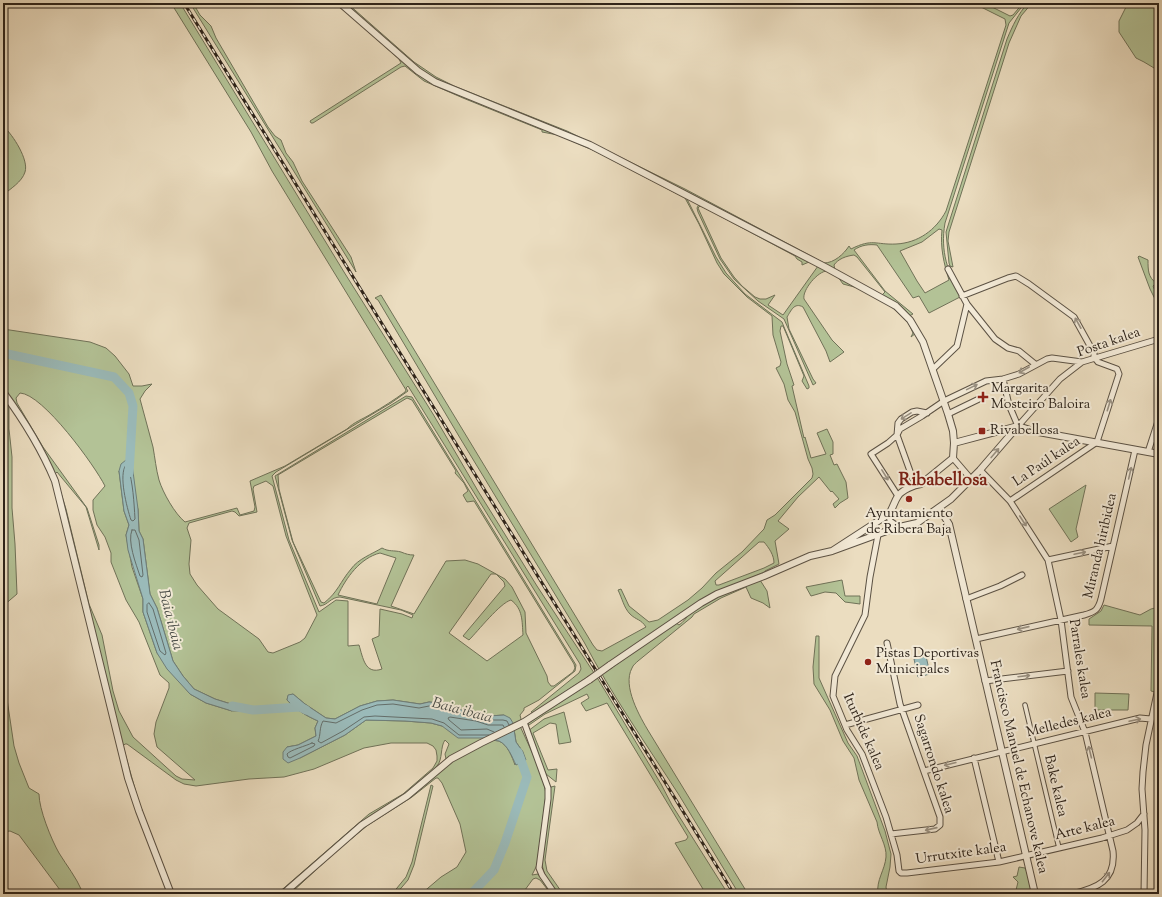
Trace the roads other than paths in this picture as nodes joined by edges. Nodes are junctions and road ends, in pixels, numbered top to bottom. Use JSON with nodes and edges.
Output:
{"nodes":[{"id":1,"x":340,"y":3,"type":"edge"},
{"id":2,"x":948,"y":270,"type":"dead end"},
{"id":3,"x":962,"y":296,"type":"junction"},
{"id":4,"x":967,"y":304,"type":"junction"},
{"id":5,"x":1159,"y":339,"type":"edge"},
{"id":6,"x":1094,"y":358,"type":"junction"},
{"id":7,"x":1072,"y":360,"type":"junction"},
{"id":8,"x":1082,"y":362,"type":"junction"},
{"id":9,"x":1035,"y":364,"type":"junction"},
{"id":10,"x":1074,"y":367,"type":"junction"},
{"id":11,"x":933,"y":369,"type":"junction"},
{"id":12,"x":1003,"y":379,"type":"junction"},
{"id":13,"x":3,"y":392,"type":"edge"},
{"id":14,"x":979,"y":399,"type":"dead end"},
{"id":15,"x":944,"y":401,"type":"junction"},
{"id":16,"x":927,"y":413,"type":"junction"},
{"id":17,"x":948,"y":414,"type":"junction"},
{"id":18,"x":1159,"y":418,"type":"edge"},
{"id":19,"x":1018,"y":426,"type":"junction"},
{"id":20,"x":897,"y":435,"type":"junction"},
{"id":21,"x":1097,"y":442,"type":"junction"},
{"id":22,"x":954,"y":443,"type":"junction"},
{"id":23,"x":1135,"y":450,"type":"junction"},
{"id":24,"x":1148,"y":452,"type":"junction"},
{"id":25,"x":1159,"y":454,"type":"edge"},
{"id":26,"x":953,"y":458,"type":"junction"},
{"id":27,"x":980,"y":470,"type":"junction"},
{"id":28,"x":971,"y":479,"type":"junction"},
{"id":29,"x":915,"y":485,"type":"junction"},
{"id":30,"x":898,"y":496,"type":"junction"},
{"id":31,"x":1010,"y":501,"type":"junction"},
{"id":32,"x":939,"y":508,"type":"junction"},
{"id":33,"x":889,"y":514,"type":"junction"},
{"id":34,"x":899,"y":528,"type":"junction"},
{"id":35,"x":878,"y":536,"type":"junction"},
{"id":36,"x":1113,"y":546,"type":"junction"},
{"id":37,"x":832,"y":551,"type":"junction"},
{"id":38,"x":1048,"y":560,"type":"junction"},
{"id":39,"x":1022,"y":575,"type":"dead end"},
{"id":40,"x":966,"y":599,"type":"junction"},
{"id":41,"x":1061,"y":620,"type":"junction"},
{"id":42,"x":976,"y":639,"type":"junction"},
{"id":43,"x":887,"y":643,"type":"dead end"},
{"id":44,"x":1068,"y":670,"type":"junction"},
{"id":45,"x":985,"y":681,"type":"junction"},
{"id":46,"x":1157,"y":693,"type":"dead end"},
{"id":47,"x":918,"y":705,"type":"dead end"},
{"id":48,"x":1025,"y":706,"type":"dead end"},
{"id":49,"x":902,"y":709,"type":"junction"},
{"id":50,"x":1151,"y":720,"type":"junction"},
{"id":51,"x":524,"y":722,"type":"junction"},
{"id":52,"x":844,"y":725,"type":"junction"},
{"id":53,"x":1085,"y":732,"type":"junction"},
{"id":54,"x":1034,"y":744,"type":"junction"},
{"id":55,"x":1002,"y":752,"type":"junction"},
{"id":56,"x":974,"y":758,"type":"junction"},
{"id":57,"x":924,"y":771,"type":"junction"},
{"id":58,"x":1144,"y":814,"type":"junction"},
{"id":59,"x":891,"y":834,"type":"junction"},
{"id":60,"x":1110,"y":836,"type":"junction"},
{"id":61,"x":1058,"y":848,"type":"junction"},
{"id":62,"x":1026,"y":856,"type":"junction"},
{"id":63,"x":999,"y":862,"type":"junction"},
{"id":64,"x":899,"y":871,"type":"joint"},
{"id":65,"x":171,"y":894,"type":"edge"},
{"id":66,"x":282,"y":894,"type":"edge"},
{"id":67,"x":556,"y":894,"type":"edge"},
{"id":68,"x":1035,"y":894,"type":"edge"},
{"id":69,"x":1072,"y":894,"type":"edge"},
{"id":70,"x":1144,"y":894,"type":"edge"}],
"edges":[{"from":1,"to":11,"type":"street"},
{"from":2,"to":3,"type":"street"},
{"from":3,"to":4,"type":"street"},
{"from":6,"to":3,"type":"street","one_way":true},
{"from":4,"to":9,"type":"street"},
{"from":4,"to":11,"type":"street"},
{"from":5,"to":6,"type":"street","name":"Posta kalea"},
{"from":6,"to":8,"type":"street","name":"Posta kalea"},
{"from":21,"to":6,"type":"street","one_way":true},
{"from":7,"to":8,"type":"street"},
{"from":7,"to":9,"type":"street"},
{"from":7,"to":10,"type":"street"},
{"from":8,"to":10,"type":"street","name":"Posta kalea"},
{"from":9,"to":12,"type":"street","one_way":true},
{"from":10,"to":19,"type":"street","name":"Posta kalea"},
{"from":11,"to":15,"type":"street"},
{"from":15,"to":12,"type":"street","one_way":true},
{"from":12,"to":19,"type":"street"},
{"from":13,"to":65,"type":"street"},
{"from":14,"to":17,"type":"street"},
{"from":15,"to":16,"type":"street"},
{"from":15,"to":17,"type":"street"},
{"from":16,"to":20,"type":"street"},
{"from":16,"to":20,"type":"street","one_way":true},
{"from":17,"to":22,"type":"street"},
{"from":18,"to":24,"type":"street"},
{"from":19,"to":21,"type":"street"},
{"from":19,"to":22,"type":"street"},
{"from":27,"to":19,"type":"street","name":"Posta kalea","one_way":true},
{"from":20,"to":29,"type":"street"},
{"from":20,"to":30,"type":"street","one_way":true},
{"from":21,"to":23,"type":"street"},
{"from":21,"to":31,"type":"street","name":"La Paúl kalea"},
{"from":22,"to":26,"type":"street"},
{"from":23,"to":24,"type":"street"},
{"from":36,"to":23,"type":"street","name":"Miranda hiribidea","one_way":true},
{"from":24,"to":25,"type":"street"},
{"from":26,"to":28,"type":"street"},
{"from":26,"to":29,"type":"street"},
{"from":27,"to":28,"type":"street","name":"Posta kalea"},
{"from":27,"to":31,"type":"street","name":"Parrales kalea"},
{"from":28,"to":32,"type":"street","name":"Posta kalea"},
{"from":29,"to":30,"type":"street"},
{"from":30,"to":33,"type":"street"},
{"from":31,"to":38,"type":"street","name":"Parrales kalea","one_way":true},
{"from":32,"to":34,"type":"street","name":"Posta kalea"},
{"from":32,"to":40,"type":"street","name":"Francisco Manuel de Echanove kalea"},
{"from":33,"to":34,"type":"street"},
{"from":33,"to":37,"type":"street"},
{"from":34,"to":35,"type":"street","name":"Posta kalea"},
{"from":35,"to":37,"type":"street","name":"Posta kalea"},
{"from":35,"to":52,"type":"street","name":"Iturbide kalea"},
{"from":38,"to":36,"type":"street","one_way":true},
{"from":36,"to":41,"type":"street","name":"Miranda hiribidea"},
{"from":37,"to":51,"type":"street","bridge":true},
{"from":38,"to":41,"type":"street","name":"Parrales kalea"},
{"from":39,"to":40,"type":"street"},
{"from":40,"to":42,"type":"street","name":"Francisco Manuel de Echanove kalea"},
{"from":41,"to":42,"type":"street","one_way":true},
{"from":41,"to":44,"type":"street","name":"Parrales kalea"},
{"from":42,"to":45,"type":"street","name":"Francisco Manuel de Echanove kalea"},
{"from":43,"to":49,"type":"street","name":"Sagarrondo kalea"},
{"from":45,"to":44,"type":"street","one_way":true},
{"from":44,"to":53,"type":"street","name":"Parrales kalea"},
{"from":45,"to":55,"type":"street","name":"Francisco Manuel de Echanove kalea"},
{"from":46,"to":50,"type":"street"},
{"from":47,"to":49,"type":"street"},
{"from":48,"to":54,"type":"street","name":"Bake kalea"},
{"from":49,"to":52,"type":"street"},
{"from":49,"to":57,"type":"street","name":"Sagarrondo kalea"},
{"from":53,"to":50,"type":"street","name":"Melledes kalea","one_way":true},
{"from":50,"to":58,"type":"street"},
{"from":51,"to":66,"type":"street"},
{"from":51,"to":67,"type":"street"},
{"from":52,"to":59,"type":"street","name":"Iturbide kalea"},
{"from":53,"to":54,"type":"street","name":"Melledes kalea"},
{"from":60,"to":53,"type":"street","name":"Parrales kalea","one_way":true},
{"from":54,"to":55,"type":"street","name":"Melledes kalea"},
{"from":54,"to":61,"type":"street","name":"Bake kalea"},
{"from":55,"to":56,"type":"street","name":"Melledes kalea"},
{"from":55,"to":62,"type":"street","name":"Francisco Manuel de Echanove kalea"},
{"from":56,"to":57,"type":"street","name":"Melledes kalea","one_way":true},
{"from":56,"to":63,"type":"street"},
{"from":57,"to":59,"type":"street","name":"Sagarrondo kalea","one_way":true},
{"from":58,"to":60,"type":"street","name":"Arte kalea"},
{"from":58,"to":70,"type":"street"},
{"from":59,"to":64,"type":"street","name":"Iturbide kalea"},
{"from":60,"to":61,"type":"street","name":"Arte kalea"},
{"from":69,"to":60,"type":"street","name":"Parrales kalea","one_way":true},
{"from":61,"to":62,"type":"street","name":"Arte kalea"},
{"from":62,"to":63,"type":"street","name":"Urrutxite kalea"},
{"from":62,"to":68,"type":"street","name":"Francisco Manuel de Echanove kalea"},
{"from":63,"to":64,"type":"street","name":"Urrutxite kalea"}]}
